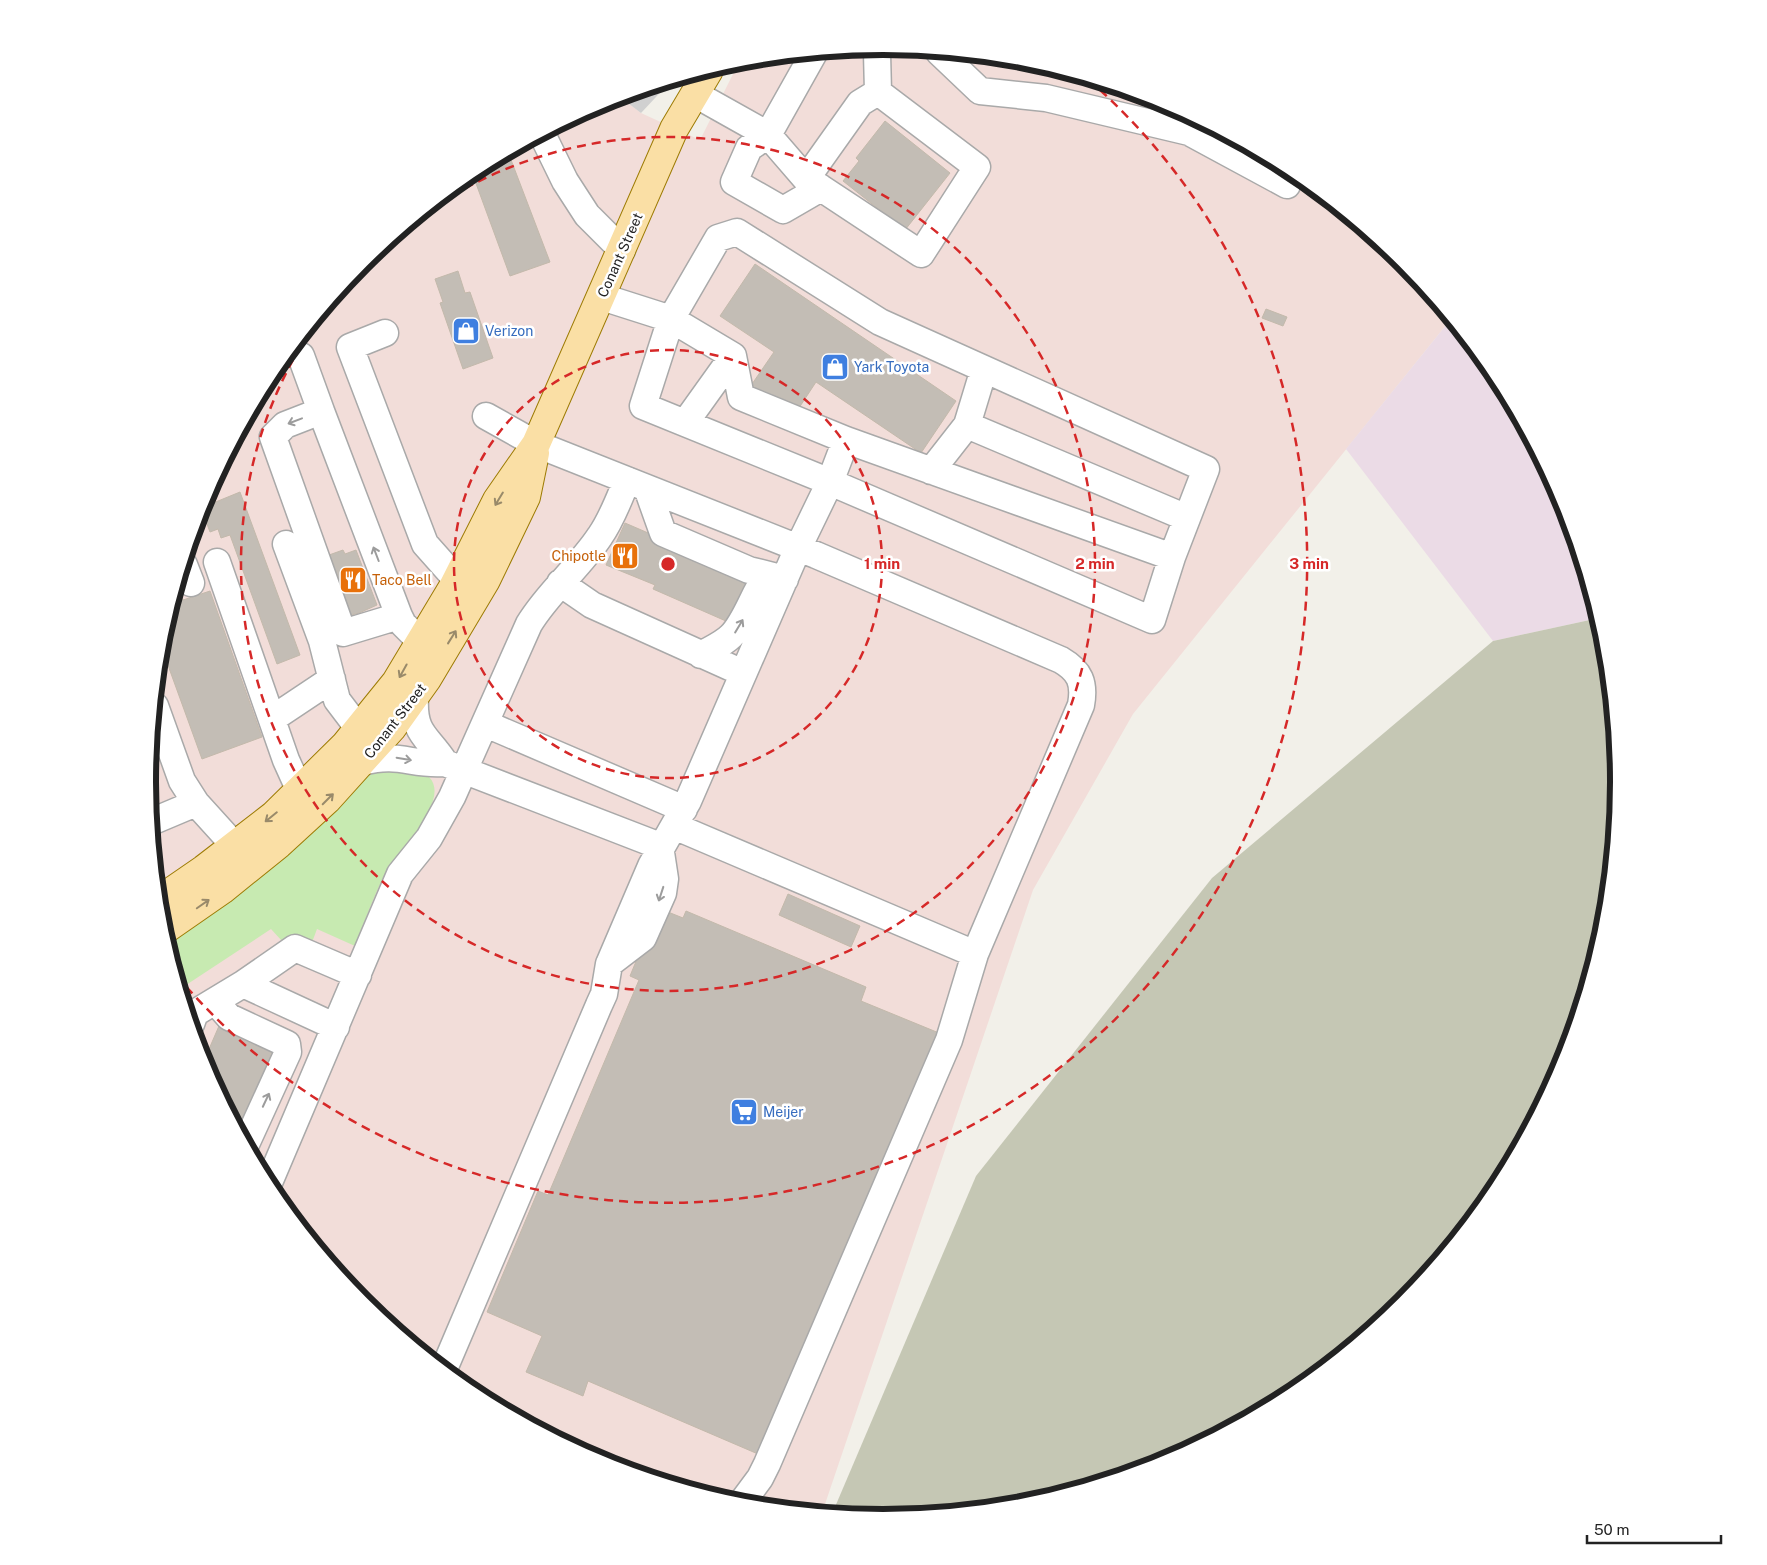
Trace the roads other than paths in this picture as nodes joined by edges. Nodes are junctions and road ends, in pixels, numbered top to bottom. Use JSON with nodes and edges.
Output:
{"nodes":[{"id":1,"x":877,"y":55,"type":"edge"},
{"id":2,"x":946,"y":58,"type":"edge"},
{"id":3,"x":811,"y":59,"type":"edge"},
{"id":4,"x":704,"y":78,"type":"edge"},
{"id":5,"x":878,"y":92,"type":"junction"},
{"id":6,"x":694,"y":94,"type":"junction"},
{"id":7,"x":768,"y":135,"type":"junction"},
{"id":8,"x":545,"y":139,"type":"edge"},
{"id":9,"x":814,"y":183,"type":"junction"},
{"id":10,"x":1287,"y":185,"type":"dead end"},
{"id":11,"x":622,"y":250,"type":"junction"},
{"id":12,"x":602,"y":297,"type":"junction"},
{"id":13,"x":671,"y":319,"type":"junction"},
{"id":14,"x":386,"y":333,"type":"dead end"},
{"id":15,"x":301,"y":356,"type":"dead end"},
{"id":16,"x":733,"y":356,"type":"junction"},
{"id":17,"x":984,"y":369,"type":"junction"},
{"id":18,"x":321,"y":411,"type":"junction"},
{"id":19,"x":486,"y":416,"type":"dead end"},
{"id":20,"x":685,"y":423,"type":"junction"},
{"id":21,"x":966,"y":425,"type":"junction"},
{"id":22,"x":846,"y":440,"type":"junction"},
{"id":23,"x":536,"y":444,"type":"junction"},
{"id":24,"x":931,"y":470,"type":"junction"},
{"id":25,"x":830,"y":482,"type":"junction"},
{"id":26,"x":637,"y":484,"type":"junction"},
{"id":27,"x":1187,"y":518,"type":"junction"},
{"id":28,"x":286,"y":544,"type":"dead end"},
{"id":29,"x":798,"y":548,"type":"junction"},
{"id":30,"x":1172,"y":557,"type":"junction"},
{"id":31,"x":217,"y":562,"type":"dead end"},
{"id":32,"x":776,"y":577,"type":"junction"},
{"id":33,"x":457,"y":580,"type":"junction"},
{"id":34,"x":560,"y":583,"type":"junction"},
{"id":35,"x":399,"y":616,"type":"junction"},
{"id":36,"x":420,"y":640,"type":"junction"},
{"id":37,"x":701,"y":655,"type":"junction"},
{"id":38,"x":743,"y":673,"type":"junction"},
{"id":39,"x":332,"y":680,"type":"junction"},
{"id":40,"x":421,"y":688,"type":"junction"},
{"id":41,"x":159,"y":718,"type":"edge"},
{"id":42,"x":272,"y":719,"type":"junction"},
{"id":43,"x":486,"y":724,"type":"junction"},
{"id":44,"x":359,"y":729,"type":"junction"},
{"id":45,"x":363,"y":762,"type":"junction"},
{"id":46,"x":455,"y":768,"type":"junction"},
{"id":47,"x":300,"y":791,"type":"junction"},
{"id":48,"x":196,"y":803,"type":"junction"},
{"id":49,"x":158,"y":819,"type":"edge"},
{"id":50,"x":673,"y":827,"type":"junction"},
{"id":51,"x":235,"y":846,"type":"junction"},
{"id":52,"x":165,"y":896,"type":"edge"},
{"id":53,"x":170,"y":925,"type":"edge"},
{"id":54,"x":975,"y":954,"type":"junction"},
{"id":55,"x":358,"y":976,"type":"junction"},
{"id":56,"x":244,"y":984,"type":"junction"},
{"id":57,"x":215,"y":1001,"type":"junction"},
{"id":58,"x":195,"y":1016,"type":"edge"},
{"id":59,"x":336,"y":1027,"type":"junction"},
{"id":60,"x":249,"y":1138,"type":"edge"},
{"id":61,"x":271,"y":1174,"type":"edge"},
{"id":62,"x":446,"y":1364,"type":"edge"},
{"id":63,"x":746,"y":1497,"type":"edge"}],
"edges":[{"from":1,"to":5,"type":"lane"},
{"from":2,"to":10,"type":"lane"},
{"from":3,"to":7,"type":"lane"},
{"from":4,"to":6,"type":"main road","name":"Conant Street"},
{"from":5,"to":9,"type":"lane"},
{"from":5,"to":9,"type":"lane"},
{"from":6,"to":7,"type":"lane"},
{"from":6,"to":11,"type":"main road","name":"Conant Street"},
{"from":7,"to":9,"type":"lane"},
{"from":7,"to":9,"type":"lane"},
{"from":8,"to":11,"type":"lane"},
{"from":11,"to":12,"type":"main road","name":"Conant Street"},
{"from":12,"to":13,"type":"lane"},
{"from":12,"to":23,"type":"main road","name":"Conant Street"},
{"from":13,"to":16,"type":"lane"},
{"from":13,"to":17,"type":"lane"},
{"from":13,"to":20,"type":"lane"},
{"from":14,"to":33,"type":"lane"},
{"from":15,"to":18,"type":"lane"},
{"from":16,"to":20,"type":"lane"},
{"from":16,"to":22,"type":"lane"},
{"from":17,"to":21,"type":"lane"},
{"from":17,"to":27,"type":"lane"},
{"from":35,"to":18,"type":"lane","one_way":true},
{"from":18,"to":35,"type":"lane","one_way":true},
{"from":19,"to":23,"type":"lane"},
{"from":20,"to":25,"type":"lane"},
{"from":21,"to":24,"type":"lane"},
{"from":21,"to":27,"type":"lane"},
{"from":22,"to":24,"type":"lane"},
{"from":22,"to":25,"type":"lane"},
{"from":23,"to":26,"type":"lane"},
{"from":23,"to":33,"type":"main road","name":"Conant Street","one_way":true},
{"from":40,"to":23,"type":"main road","name":"Conant Street","one_way":true},
{"from":24,"to":30,"type":"lane"},
{"from":25,"to":29,"type":"lane"},
{"from":25,"to":30,"type":"lane"},
{"from":26,"to":29,"type":"lane"},
{"from":26,"to":32,"type":"lane"},
{"from":26,"to":34,"type":"lane"},
{"from":27,"to":30,"type":"lane"},
{"from":28,"to":39,"type":"lane"},
{"from":29,"to":32,"type":"lane"},
{"from":29,"to":54,"type":"lane"},
{"from":31,"to":42,"type":"lane"},
{"from":37,"to":32,"type":"lane","one_way":true},
{"from":32,"to":38,"type":"lane"},
{"from":33,"to":36,"type":"main road","name":"Conant Street"},
{"from":34,"to":37,"type":"lane"},
{"from":34,"to":43,"type":"lane"},
{"from":35,"to":36,"type":"lane"},
{"from":36,"to":44,"type":"main road","name":"Conant Street","one_way":true},
{"from":37,"to":38,"type":"lane"},
{"from":38,"to":50,"type":"lane"},
{"from":39,"to":42,"type":"lane"},
{"from":39,"to":44,"type":"lane"},
{"from":40,"to":45,"type":"main road","name":"Conant Street"},
{"from":40,"to":46,"type":"lane"},
{"from":41,"to":48,"type":"lane"},
{"from":42,"to":47,"type":"lane"},
{"from":43,"to":46,"type":"lane"},
{"from":43,"to":50,"type":"lane"},
{"from":44,"to":47,"type":"main road","name":"Conant Street"},
{"from":45,"to":46,"type":"lane","one_way":true},
{"from":53,"to":45,"type":"main road","name":"Conant Street","one_way":true},
{"from":46,"to":50,"type":"lane"},
{"from":46,"to":55,"type":"lane"},
{"from":47,"to":51,"type":"main road","name":"Conant Street","one_way":true},
{"from":48,"to":49,"type":"lane"},
{"from":48,"to":51,"type":"lane"},
{"from":50,"to":54,"type":"lane"},
{"from":50,"to":62,"type":"lane"},
{"from":51,"to":52,"type":"main road","name":"Conant Street"},
{"from":54,"to":63,"type":"lane"},
{"from":55,"to":56,"type":"lane"},
{"from":55,"to":59,"type":"lane"},
{"from":56,"to":57,"type":"lane"},
{"from":56,"to":59,"type":"lane"},
{"from":57,"to":58,"type":"lane"},
{"from":60,"to":57,"type":"lane","one_way":true},
{"from":59,"to":61,"type":"lane"}]}
